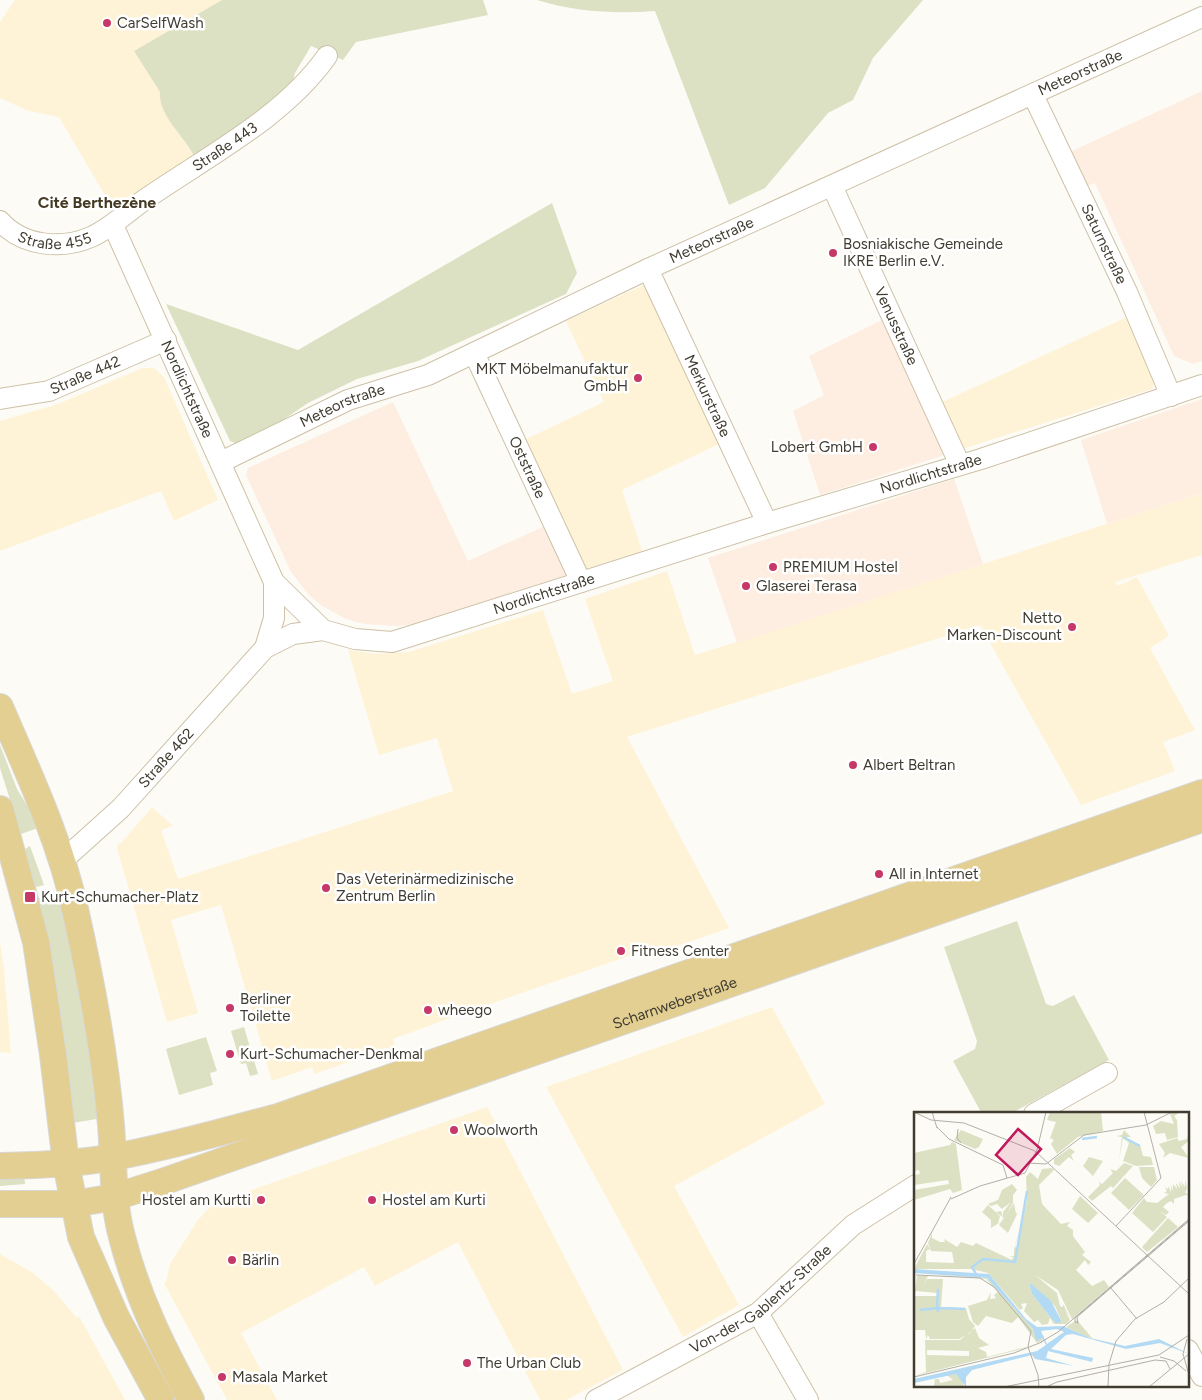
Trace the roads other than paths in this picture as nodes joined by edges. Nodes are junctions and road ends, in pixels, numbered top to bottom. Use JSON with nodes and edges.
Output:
{"nodes":[{"id":1,"x":1202,"y":17,"type":"edge"},
{"id":2,"x":327,"y":56,"type":"dead end"},
{"id":3,"x":1033,"y":95,"type":"junction"},
{"id":4,"x":832,"y":186,"type":"junction"},
{"id":5,"x":0,"y":221,"type":"edge"},
{"id":6,"x":113,"y":225,"type":"junction"},
{"id":7,"x":648,"y":270,"type":"junction"},
{"id":8,"x":166,"y":340,"type":"junction"},
{"id":9,"x":474,"y":353,"type":"junction"},
{"id":10,"x":1202,"y":386,"type":"edge"},
{"id":11,"x":1171,"y":396,"type":"junction"},
{"id":12,"x":0,"y":399,"type":"edge"},
{"id":13,"x":221,"y":462,"type":"junction"},
{"id":14,"x":960,"y":465,"type":"junction"},
{"id":15,"x":767,"y":523,"type":"junction"},
{"id":16,"x":274,"y":582,"type":"junction"},
{"id":17,"x":581,"y":582,"type":"junction"},
{"id":18,"x":323,"y":630,"type":"junction"},
{"id":19,"x":265,"y":648,"type":"junction"},
{"id":20,"x":0,"y":708,"type":"edge"},
{"id":21,"x":1202,"y":793,"type":"edge"},
{"id":22,"x":0,"y":809,"type":"edge"},
{"id":23,"x":1202,"y":819,"type":"edge"},
{"id":24,"x":1108,"y":839,"type":"junction"},
{"id":25,"x":61,"y":862,"type":"junction"},
{"id":26,"x":1107,"y":1073,"type":"dead end"},
{"id":27,"x":1058,"y":1105,"type":"edge"},
{"id":28,"x":1039,"y":1112,"type":"edge"},
{"id":29,"x":113,"y":1158,"type":"junction"},
{"id":30,"x":66,"y":1164,"type":"junction"},
{"id":31,"x":0,"y":1166,"type":"edge"},
{"id":32,"x":914,"y":1185,"type":"edge"},
{"id":33,"x":115,"y":1197,"type":"junction"},
{"id":34,"x":0,"y":1204,"type":"edge"},
{"id":35,"x":72,"y":1204,"type":"junction"},
{"id":36,"x":129,"y":1261,"type":"junction"},
{"id":37,"x":96,"y":1273,"type":"junction"},
{"id":38,"x":758,"y":1313,"type":"junction"},
{"id":39,"x":1190,"y":1354,"type":"edge"},
{"id":40,"x":1202,"y":1376,"type":"edge"},
{"id":41,"x":161,"y":1400,"type":"edge"},
{"id":42,"x":191,"y":1400,"type":"edge"},
{"id":43,"x":596,"y":1400,"type":"edge"},
{"id":44,"x":808,"y":1400,"type":"edge"}],
"edges":[{"from":1,"to":3,"type":"street","name":"Meteorstraße"},
{"from":2,"to":6,"type":"street","name":"Straße 443"},
{"from":3,"to":4,"type":"street","name":"Meteorstraße"},
{"from":3,"to":11,"type":"street","name":"Saturnstraße"},
{"from":4,"to":7,"type":"street","name":"Meteorstraße"},
{"from":4,"to":14,"type":"street","name":"Venusstraße"},
{"from":5,"to":6,"type":"street","name":"Straße 455"},
{"from":6,"to":8,"type":"street","name":"Nordlichtstraße"},
{"from":7,"to":9,"type":"street","name":"Meteorstraße"},
{"from":7,"to":15,"type":"street","name":"Merkurstraße"},
{"from":8,"to":12,"type":"street","name":"Straße 442"},
{"from":8,"to":13,"type":"street","name":"Nordlichtstraße"},
{"from":9,"to":13,"type":"street","name":"Meteorstraße"},
{"from":9,"to":17,"type":"street","name":"Oststraße"},
{"from":10,"to":11,"type":"street","name":"Nordlichtstraße"},
{"from":11,"to":14,"type":"street","name":"Nordlichtstraße"},
{"from":13,"to":16,"type":"street","name":"Nordlichtstraße"},
{"from":14,"to":15,"type":"street","name":"Nordlichtstraße"},
{"from":15,"to":17,"type":"street","name":"Nordlichtstraße"},
{"from":16,"to":18,"type":"street","name":"Nordlichtstraße"},
{"from":16,"to":19,"type":"street","name":"Straße 462"},
{"from":17,"to":18,"type":"street","name":"Nordlichtstraße"},
{"from":18,"to":19,"type":"street","name":"Straße 462"},
{"from":19,"to":25,"type":"street","name":"Straße 462"},
{"from":20,"to":25,"type":"main road"},
{"from":21,"to":24,"type":"main road","name":"Scharnweberstraße"},
{"from":22,"to":30,"type":"main road"},
{"from":23,"to":24,"type":"main road","name":"Scharnweberstraße"},
{"from":24,"to":29,"type":"main road","name":"Scharnweberstraße"},
{"from":24,"to":33,"type":"main road","name":"Scharnweberstraße"},
{"from":25,"to":29,"type":"main road"},
{"from":26,"to":27,"type":"street"},
{"from":27,"to":28,"type":"street"},
{"from":29,"to":30,"type":"main road"},
{"from":29,"to":33,"type":"main road"},
{"from":30,"to":31,"type":"main road"},
{"from":30,"to":35,"type":"main road"},
{"from":32,"to":38,"type":"street","name":"Von-der-Gablentz-Straße"},
{"from":33,"to":35,"type":"main road"},
{"from":33,"to":36,"type":"main road"},
{"from":34,"to":35,"type":"main road"},
{"from":35,"to":37,"type":"main road"},
{"from":36,"to":37,"type":"main road"},
{"from":36,"to":42,"type":"main road"},
{"from":37,"to":41,"type":"main road"},
{"from":38,"to":43,"type":"street","name":"Von-der-Gablentz-Straße"},
{"from":38,"to":44,"type":"street"},
{"from":39,"to":40,"type":"street"}]}
